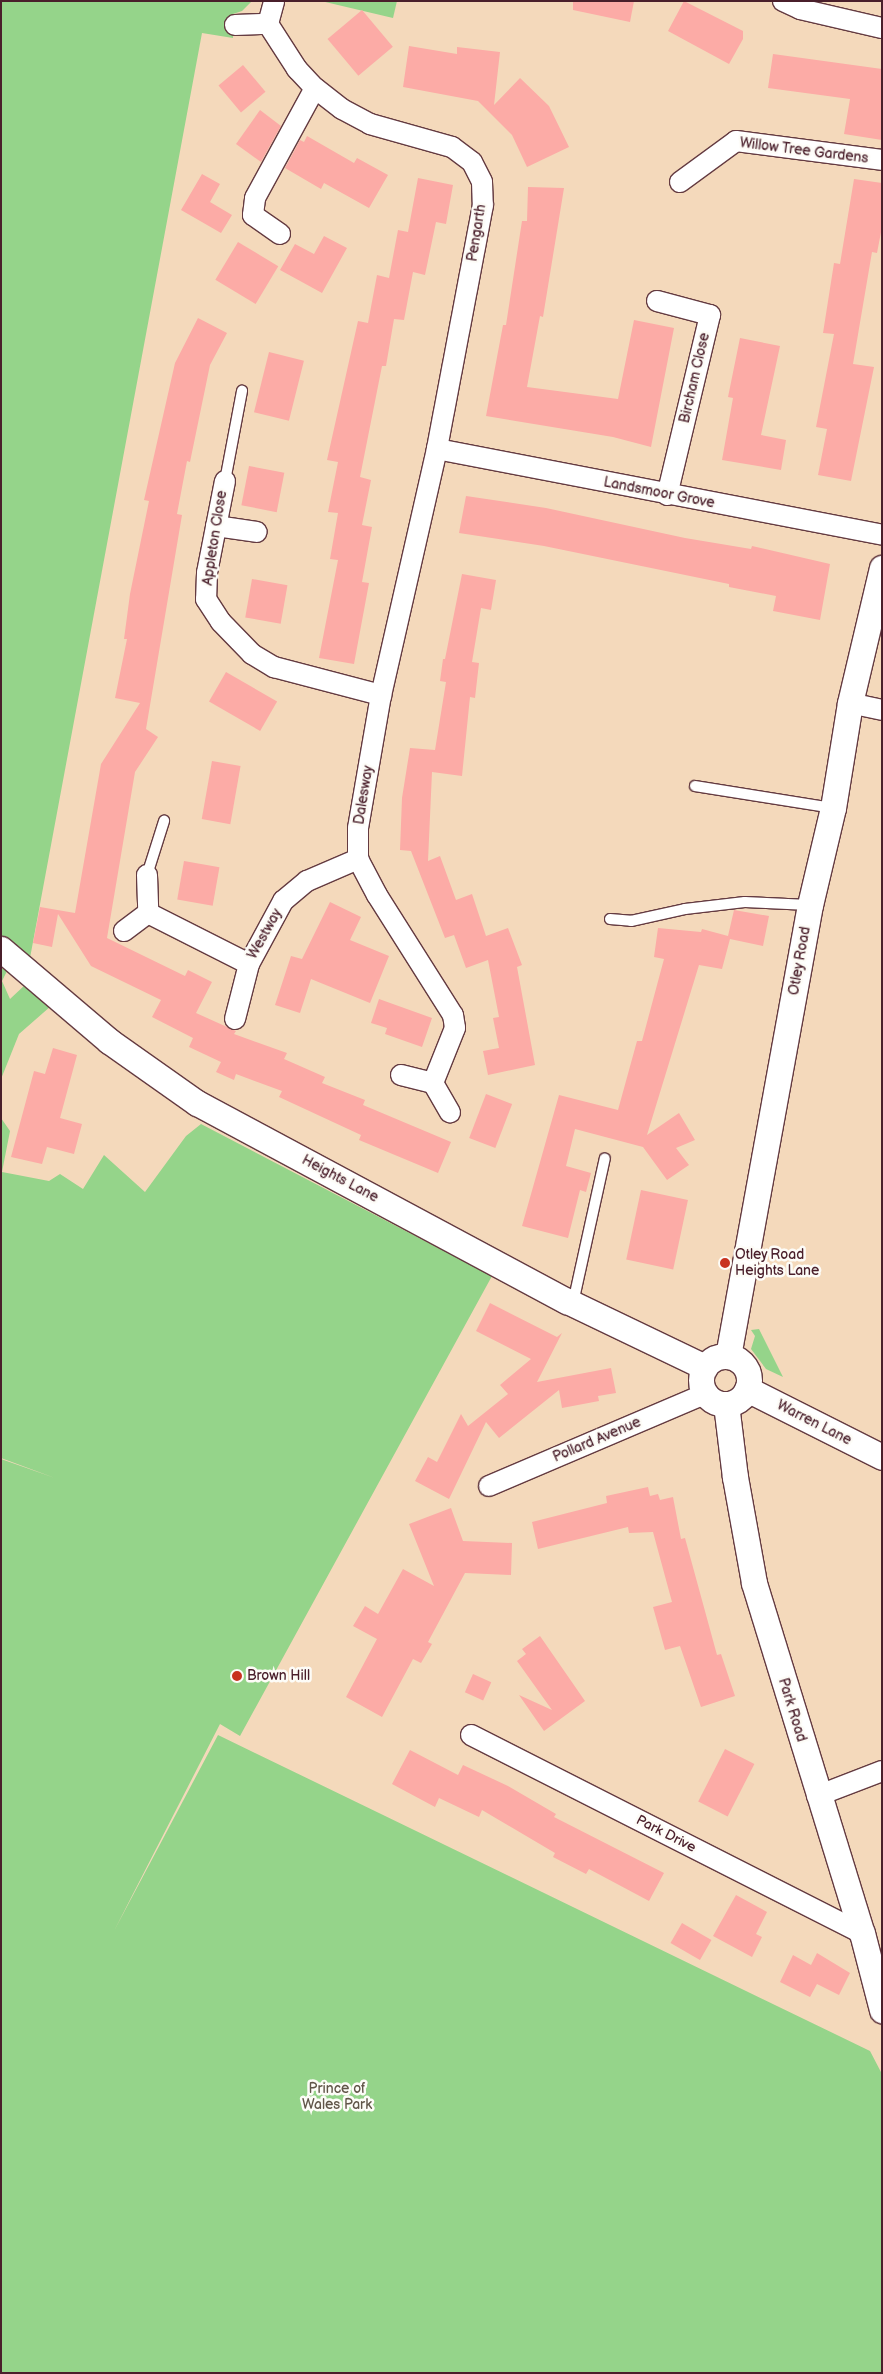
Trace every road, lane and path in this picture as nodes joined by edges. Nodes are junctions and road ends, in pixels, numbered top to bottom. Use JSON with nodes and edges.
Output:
{"nodes":[{"id":1,"x":274,"y":1,"type":"edge"},
{"id":2,"x":783,"y":1,"type":"edge"},
{"id":3,"x":268,"y":24,"type":"junction"},
{"id":4,"x":235,"y":25,"type":"dead end"},
{"id":5,"x":882,"y":28,"type":"edge"},
{"id":6,"x":315,"y":88,"type":"junction"},
{"id":7,"x":882,"y":160,"type":"edge"},
{"id":8,"x":680,"y":182,"type":"dead end"},
{"id":9,"x":280,"y":234,"type":"dead end"},
{"id":10,"x":657,"y":301,"type":"dead end"},
{"id":11,"x":242,"y":392,"type":"dead end"},
{"id":12,"x":437,"y":450,"type":"junction"},
{"id":13,"x":224,"y":480,"type":"joint"},
{"id":14,"x":667,"y":495,"type":"junction"},
{"id":15,"x":216,"y":526,"type":"junction"},
{"id":16,"x":257,"y":532,"type":"dead end"},
{"id":17,"x":882,"y":535,"type":"edge"},
{"id":18,"x":882,"y":568,"type":"edge"},
{"id":19,"x":381,"y":695,"type":"junction"},
{"id":20,"x":850,"y":703,"type":"junction"},
{"id":21,"x":882,"y":710,"type":"edge"},
{"id":22,"x":695,"y":786,"type":"dead end"},
{"id":23,"x":833,"y":808,"type":"junction"},
{"id":24,"x":164,"y":821,"type":"dead end"},
{"id":25,"x":358,"y":859,"type":"junction"},
{"id":26,"x":147,"y":875,"type":"joint"},
{"id":27,"x":810,"y":906,"type":"junction"},
{"id":28,"x":148,"y":913,"type":"junction"},
{"id":29,"x":610,"y":919,"type":"dead end"},
{"id":30,"x":124,"y":931,"type":"dead end"},
{"id":31,"x":1,"y":950,"type":"edge"},
{"id":32,"x":249,"y":964,"type":"junction"},
{"id":33,"x":235,"y":1019,"type":"dead end"},
{"id":34,"x":401,"y":1075,"type":"dead end"},
{"id":35,"x":433,"y":1083,"type":"junction"},
{"id":36,"x":450,"y":1112,"type":"dead end"},
{"id":37,"x":605,"y":1158,"type":"dead end"},
{"id":38,"x":573,"y":1304,"type":"junction"},
{"id":39,"x":728,"y":1356,"type":"junction"},
{"id":40,"x":705,"y":1367,"type":"junction"},
{"id":41,"x":747,"y":1389,"type":"junction"},
{"id":42,"x":716,"y":1399,"type":"junction"},
{"id":43,"x":882,"y":1457,"type":"edge"},
{"id":44,"x":490,"y":1486,"type":"dead end"},
{"id":45,"x":471,"y":1735,"type":"dead end"},
{"id":46,"x":882,"y":1771,"type":"edge"},
{"id":47,"x":817,"y":1796,"type":"junction"},
{"id":48,"x":862,"y":1933,"type":"junction"},
{"id":49,"x":882,"y":2010,"type":"edge"}],
"edges":[{"from":1,"to":3,"type":"street"},
{"from":2,"to":5,"type":"street"},
{"from":3,"to":4,"type":"street"},
{"from":3,"to":6,"type":"street","name":"Pengarth"},
{"from":6,"to":9,"type":"street"},
{"from":6,"to":12,"type":"street","name":"Pengarth"},
{"from":7,"to":8,"type":"street","name":"Willow Tree Gardens"},
{"from":10,"to":14,"type":"street","name":"Bircham Close"},
{"from":11,"to":13,"type":"lane"},
{"from":12,"to":14,"type":"street","name":"Landsmoor Grove"},
{"from":12,"to":19,"type":"street","name":"Dalesway"},
{"from":13,"to":15,"type":"street","name":"Appleton Close"},
{"from":14,"to":17,"type":"street","name":"Landsmoor Grove"},
{"from":15,"to":16,"type":"street"},
{"from":15,"to":19,"type":"street","name":"Appleton Close"},
{"from":18,"to":20,"type":"street","name":"Otley Road"},
{"from":19,"to":25,"type":"street","name":"Dalesway"},
{"from":20,"to":21,"type":"street"},
{"from":20,"to":23,"type":"street","name":"Otley Road"},
{"from":22,"to":23,"type":"lane"},
{"from":23,"to":27,"type":"street","name":"Otley Road"},
{"from":24,"to":26,"type":"lane"},
{"from":25,"to":32,"type":"street","name":"Westway"},
{"from":25,"to":35,"type":"street","name":"Dalesway"},
{"from":26,"to":28,"type":"street"},
{"from":27,"to":29,"type":"lane"},
{"from":27,"to":39,"type":"street","name":"Otley Road"},
{"from":28,"to":30,"type":"street"},
{"from":28,"to":32,"type":"street","name":"Westway"},
{"from":31,"to":38,"type":"street","name":"Heights Lane"},
{"from":32,"to":33,"type":"street"},
{"from":34,"to":35,"type":"street"},
{"from":35,"to":36,"type":"street"},
{"from":37,"to":38,"type":"lane"},
{"from":38,"to":40,"type":"street","name":"Heights Lane"},
{"from":39,"to":40,"type":"street"},
{"from":39,"to":41,"type":"street"},
{"from":40,"to":42,"type":"street"},
{"from":41,"to":42,"type":"street"},
{"from":41,"to":43,"type":"street","name":"Warren Lane"},
{"from":42,"to":44,"type":"street","name":"Pollard Avenue"},
{"from":42,"to":47,"type":"street","name":"Park Road"},
{"from":45,"to":48,"type":"street","name":"Park Drive"},
{"from":46,"to":47,"type":"street"},
{"from":47,"to":48,"type":"street","name":"Park Road"},
{"from":48,"to":49,"type":"street","name":"Park Road"}]}
